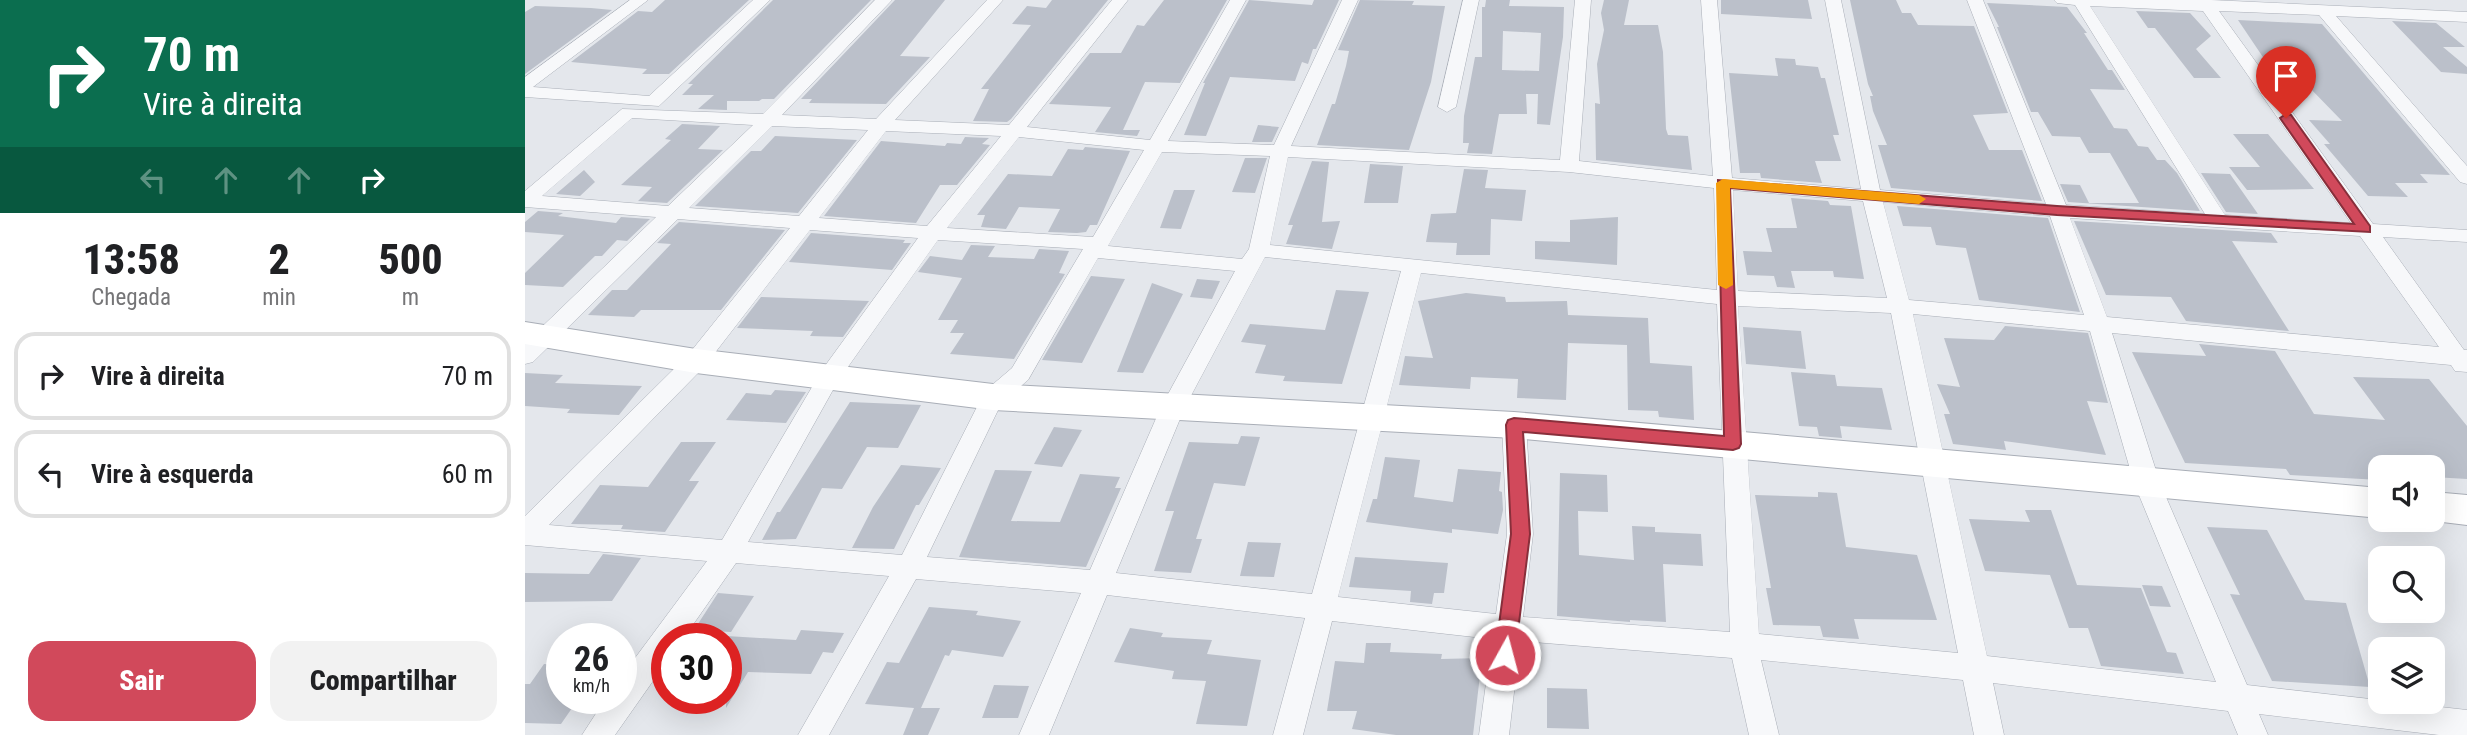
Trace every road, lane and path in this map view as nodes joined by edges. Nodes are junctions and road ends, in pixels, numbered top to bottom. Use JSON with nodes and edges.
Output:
{"nodes":[{"id":1,"x":640,"y":0,"type":"edge"},
{"id":2,"x":762,"y":0,"type":"edge"},
{"id":3,"x":884,"y":0,"type":"edge"},
{"id":4,"x":995,"y":0,"type":"edge"},
{"id":5,"x":1120,"y":0,"type":"edge"},
{"id":6,"x":1238,"y":0,"type":"edge"},
{"id":7,"x":1350,"y":0,"type":"edge"},
{"id":8,"x":1471,"y":0,"type":"edge"},
{"id":9,"x":1583,"y":0,"type":"edge"},
{"id":10,"x":1709,"y":0,"type":"edge"},
{"id":11,"x":1833,"y":0,"type":"edge"},
{"id":12,"x":1975,"y":0,"type":"edge"},
{"id":13,"x":2073,"y":0,"type":"edge"},
{"id":14,"x":2430,"y":0,"type":"edge"},
{"id":15,"x":2205,"y":3,"type":"edge"},
{"id":16,"x":2318,"y":5,"type":"edge"},
{"id":17,"x":2448,"y":16,"type":"junction"},
{"id":18,"x":2467,"y":17,"type":"edge"},
{"id":19,"x":2467,"y":34,"type":"edge"},
{"id":20,"x":525,"y":85,"type":"edge"},
{"id":21,"x":525,"y":92,"type":"edge"},
{"id":22,"x":635,"y":107,"type":"junction"},
{"id":23,"x":1447,"y":107,"type":"dead end"},
{"id":24,"x":768,"y":120,"type":"junction"},
{"id":25,"x":881,"y":125,"type":"junction"},
{"id":26,"x":1015,"y":131,"type":"junction"},
{"id":27,"x":1156,"y":146,"type":"junction"},
{"id":28,"x":1280,"y":151,"type":"junction"},
{"id":29,"x":1569,"y":166,"type":"junction"},
{"id":30,"x":2467,"y":178,"type":"edge"},
{"id":31,"x":1723,"y":183,"type":"junction"},
{"id":32,"x":1872,"y":195,"type":"junction"},
{"id":33,"x":525,"y":201,"type":"edge"},
{"id":34,"x":2057,"y":211,"type":"junction"},
{"id":35,"x":672,"y":215,"type":"junction"},
{"id":36,"x":2218,"y":219,"type":"junction"},
{"id":37,"x":805,"y":224,"type":"junction"},
{"id":38,"x":2365,"y":229,"type":"junction"},
{"id":39,"x":932,"y":233,"type":"junction"},
{"id":40,"x":2467,"y":236,"type":"edge"},
{"id":41,"x":1095,"y":248,"type":"junction"},
{"id":42,"x":1253,"y":258,"type":"junction"},
{"id":43,"x":1413,"y":266,"type":"junction"},
{"id":44,"x":1726,"y":298,"type":"junction"},
{"id":45,"x":1900,"y":306,"type":"junction"},
{"id":46,"x":2099,"y":326,"type":"junction"},
{"id":47,"x":533,"y":341,"type":"edge"},
{"id":48,"x":696,"y":361,"type":"junction"},
{"id":49,"x":2464,"y":361,"type":"edge"},
{"id":50,"x":830,"y":376,"type":"junction"},
{"id":51,"x":993,"y":397,"type":"junction"},
{"id":52,"x":1173,"y":407,"type":"junction"},
{"id":53,"x":1372,"y":418,"type":"junction"},
{"id":54,"x":1514,"y":425,"type":"junction"},
{"id":55,"x":1733,"y":444,"type":"junction"},
{"id":56,"x":1932,"y":462,"type":"junction"},
{"id":57,"x":2147,"y":483,"type":"junction"},
{"id":58,"x":2368,"y":502,"type":"edge"},
{"id":59,"x":2445,"y":509,"type":"edge"},
{"id":60,"x":2467,"y":510,"type":"edge"},
{"id":61,"x":525,"y":534,"type":"edge"},
{"id":62,"x":729,"y":552,"type":"junction"},
{"id":63,"x":909,"y":567,"type":"junction"},
{"id":64,"x":1101,"y":583,"type":"junction"},
{"id":65,"x":1322,"y":606,"type":"junction"},
{"id":66,"x":1508,"y":628,"type":"junction"},
{"id":67,"x":1745,"y":646,"type":"junction"},
{"id":68,"x":1975,"y":668,"type":"junction"},
{"id":69,"x":2238,"y":699,"type":"junction"},
{"id":70,"x":2467,"y":724,"type":"edge"},
{"id":71,"x":597,"y":735,"type":"edge"},
{"id":72,"x":813,"y":735,"type":"edge"},
{"id":73,"x":1034,"y":735,"type":"edge"},
{"id":74,"x":1288,"y":735,"type":"edge"},
{"id":75,"x":1494,"y":735,"type":"edge"},
{"id":76,"x":1764,"y":735,"type":"edge"},
{"id":77,"x":1989,"y":735,"type":"edge"},
{"id":78,"x":2253,"y":735,"type":"edge"}],
"edges":[{"from":1,"to":20,"type":"street"},
{"from":2,"to":22,"type":"street"},
{"from":3,"to":24,"type":"street"},
{"from":4,"to":25,"type":"street"},
{"from":5,"to":26,"type":"street"},
{"from":6,"to":27,"type":"street"},
{"from":7,"to":28,"type":"street"},
{"from":8,"to":23,"type":"street"},
{"from":9,"to":29,"type":"street"},
{"from":10,"to":31,"type":"street"},
{"from":11,"to":32,"type":"street"},
{"from":12,"to":34,"type":"street"},
{"from":13,"to":15,"type":"street"},
{"from":13,"to":36,"type":"street"},
{"from":14,"to":17,"type":"street"},
{"from":15,"to":16,"type":"street"},
{"from":15,"to":38,"type":"street"},
{"from":16,"to":17,"type":"street"},
{"from":16,"to":30,"type":"street"},
{"from":17,"to":18,"type":"street"},
{"from":17,"to":19,"type":"street"},
{"from":21,"to":22,"type":"street"},
{"from":22,"to":24,"type":"street"},
{"from":22,"to":33,"type":"street"},
{"from":24,"to":25,"type":"street"},
{"from":24,"to":35,"type":"street"},
{"from":25,"to":26,"type":"street"},
{"from":25,"to":37,"type":"street"},
{"from":26,"to":27,"type":"street"},
{"from":26,"to":39,"type":"street"},
{"from":27,"to":28,"type":"street"},
{"from":27,"to":41,"type":"street"},
{"from":28,"to":29,"type":"street"},
{"from":28,"to":42,"type":"street"},
{"from":29,"to":31,"type":"street"},
{"from":31,"to":32,"type":"street"},
{"from":31,"to":44,"type":"street"},
{"from":32,"to":34,"type":"street"},
{"from":32,"to":45,"type":"street"},
{"from":33,"to":35,"type":"street"},
{"from":34,"to":36,"type":"street"},
{"from":34,"to":46,"type":"street"},
{"from":35,"to":37,"type":"street"},
{"from":35,"to":47,"type":"street"},
{"from":36,"to":38,"type":"street"},
{"from":37,"to":39,"type":"street"},
{"from":37,"to":48,"type":"street"},
{"from":38,"to":40,"type":"street"},
{"from":38,"to":49,"type":"street"},
{"from":39,"to":41,"type":"street"},
{"from":39,"to":50,"type":"street"},
{"from":41,"to":42,"type":"street"},
{"from":41,"to":51,"type":"street"},
{"from":42,"to":43,"type":"street"},
{"from":42,"to":52,"type":"street"},
{"from":43,"to":44,"type":"street"},
{"from":43,"to":53,"type":"street"},
{"from":44,"to":45,"type":"street"},
{"from":44,"to":55,"type":"street"},
{"from":45,"to":46,"type":"street"},
{"from":45,"to":56,"type":"street"},
{"from":46,"to":49,"type":"street"},
{"from":46,"to":57,"type":"street"},
{"from":47,"to":48,"type":"main road"},
{"from":48,"to":50,"type":"main road"},
{"from":48,"to":61,"type":"street"},
{"from":50,"to":51,"type":"main road"},
{"from":50,"to":62,"type":"street"},
{"from":51,"to":52,"type":"main road"},
{"from":51,"to":63,"type":"street"},
{"from":52,"to":53,"type":"main road"},
{"from":52,"to":64,"type":"street"},
{"from":53,"to":54,"type":"main road"},
{"from":53,"to":65,"type":"street"},
{"from":54,"to":55,"type":"main road"},
{"from":54,"to":66,"type":"street"},
{"from":55,"to":56,"type":"main road"},
{"from":55,"to":67,"type":"street"},
{"from":56,"to":57,"type":"main road"},
{"from":56,"to":68,"type":"street"},
{"from":57,"to":58,"type":"main road"},
{"from":57,"to":69,"type":"street"},
{"from":59,"to":60,"type":"main road"},
{"from":61,"to":62,"type":"street"},
{"from":62,"to":63,"type":"street"},
{"from":62,"to":71,"type":"street"},
{"from":63,"to":64,"type":"street"},
{"from":63,"to":72,"type":"street"},
{"from":64,"to":65,"type":"street"},
{"from":64,"to":73,"type":"street"},
{"from":65,"to":66,"type":"street"},
{"from":65,"to":74,"type":"street"},
{"from":66,"to":67,"type":"street"},
{"from":66,"to":75,"type":"street"},
{"from":67,"to":68,"type":"street"},
{"from":67,"to":76,"type":"street"},
{"from":68,"to":69,"type":"street"},
{"from":68,"to":77,"type":"street"},
{"from":69,"to":70,"type":"street"},
{"from":69,"to":78,"type":"street"}]}
